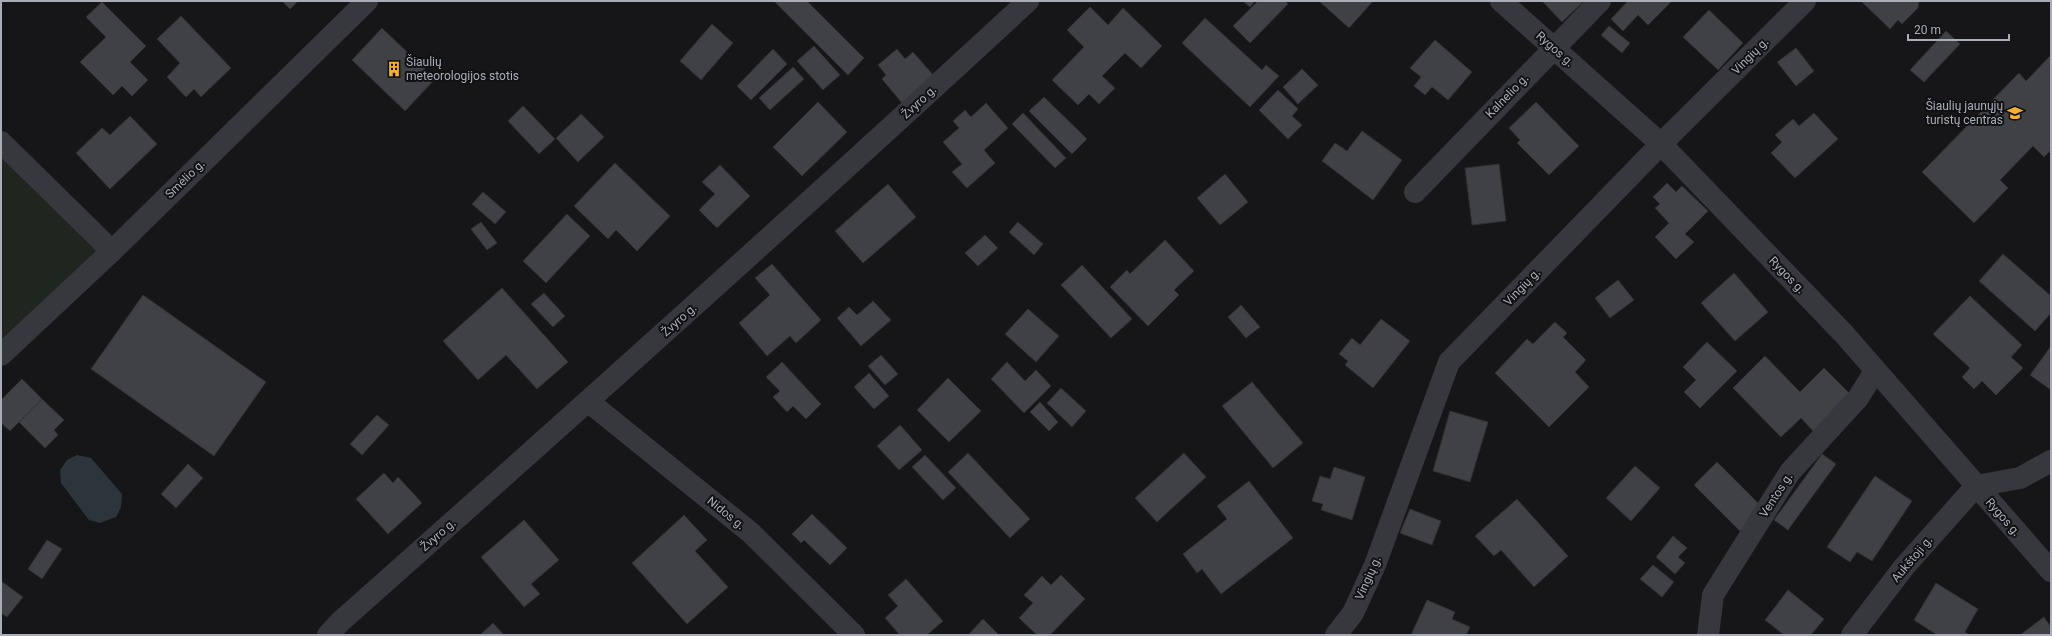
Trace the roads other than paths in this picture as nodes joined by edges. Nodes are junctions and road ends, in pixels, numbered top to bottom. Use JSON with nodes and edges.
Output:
{"nodes":[{"id":1,"x":367,"y":1,"type":"edge"},
{"id":2,"x":1028,"y":1,"type":"edge"},
{"id":3,"x":1501,"y":1,"type":"edge"},
{"id":4,"x":1600,"y":1,"type":"edge"},
{"id":5,"x":1805,"y":1,"type":"edge"},
{"id":6,"x":1554,"y":48,"type":"junction"},
{"id":7,"x":1,"y":142,"type":"edge"},
{"id":8,"x":1661,"y":144,"type":"junction"},
{"id":9,"x":1415,"y":192,"type":"dead end"},
{"id":10,"x":112,"y":251,"type":"junction"},
{"id":11,"x":1,"y":355,"type":"edge"},
{"id":12,"x":1875,"y":371,"type":"junction"},
{"id":13,"x":589,"y":402,"type":"junction"},
{"id":14,"x":2051,"y":461,"type":"edge"},
{"id":15,"x":1976,"y":486,"type":"junction"},
{"id":16,"x":2051,"y":571,"type":"edge"},
{"id":17,"x":328,"y":635,"type":"edge"},
{"id":18,"x":854,"y":635,"type":"edge"},
{"id":19,"x":1336,"y":635,"type":"edge"},
{"id":20,"x":1708,"y":635,"type":"edge"},
{"id":21,"x":1852,"y":635,"type":"edge"}],
"edges":[{"from":1,"to":10,"type":"street","name":"Smėlio g."},
{"from":2,"to":13,"type":"street","name":"Žvyro g."},
{"from":3,"to":6,"type":"street","name":"Rygos g."},
{"from":4,"to":6,"type":"street","name":"Kalnelio g."},
{"from":5,"to":8,"type":"street","name":"Vingių g."},
{"from":6,"to":8,"type":"street","name":"Rygos g."},
{"from":6,"to":9,"type":"street","name":"Kalnelio g."},
{"from":7,"to":10,"type":"street"},
{"from":8,"to":12,"type":"street","name":"Rygos g."},
{"from":8,"to":19,"type":"street","name":"Vingių g."},
{"from":10,"to":11,"type":"street","name":"Smėlio g."},
{"from":12,"to":15,"type":"street","name":"Rygos g."},
{"from":12,"to":20,"type":"street","name":"Ventos g."},
{"from":13,"to":17,"type":"street","name":"Žvyro g."},
{"from":13,"to":18,"type":"street","name":"Nidos g."},
{"from":14,"to":15,"type":"street"},
{"from":15,"to":16,"type":"street","name":"Rygos g."},
{"from":15,"to":21,"type":"street","name":"Aukštoji g."}]}
